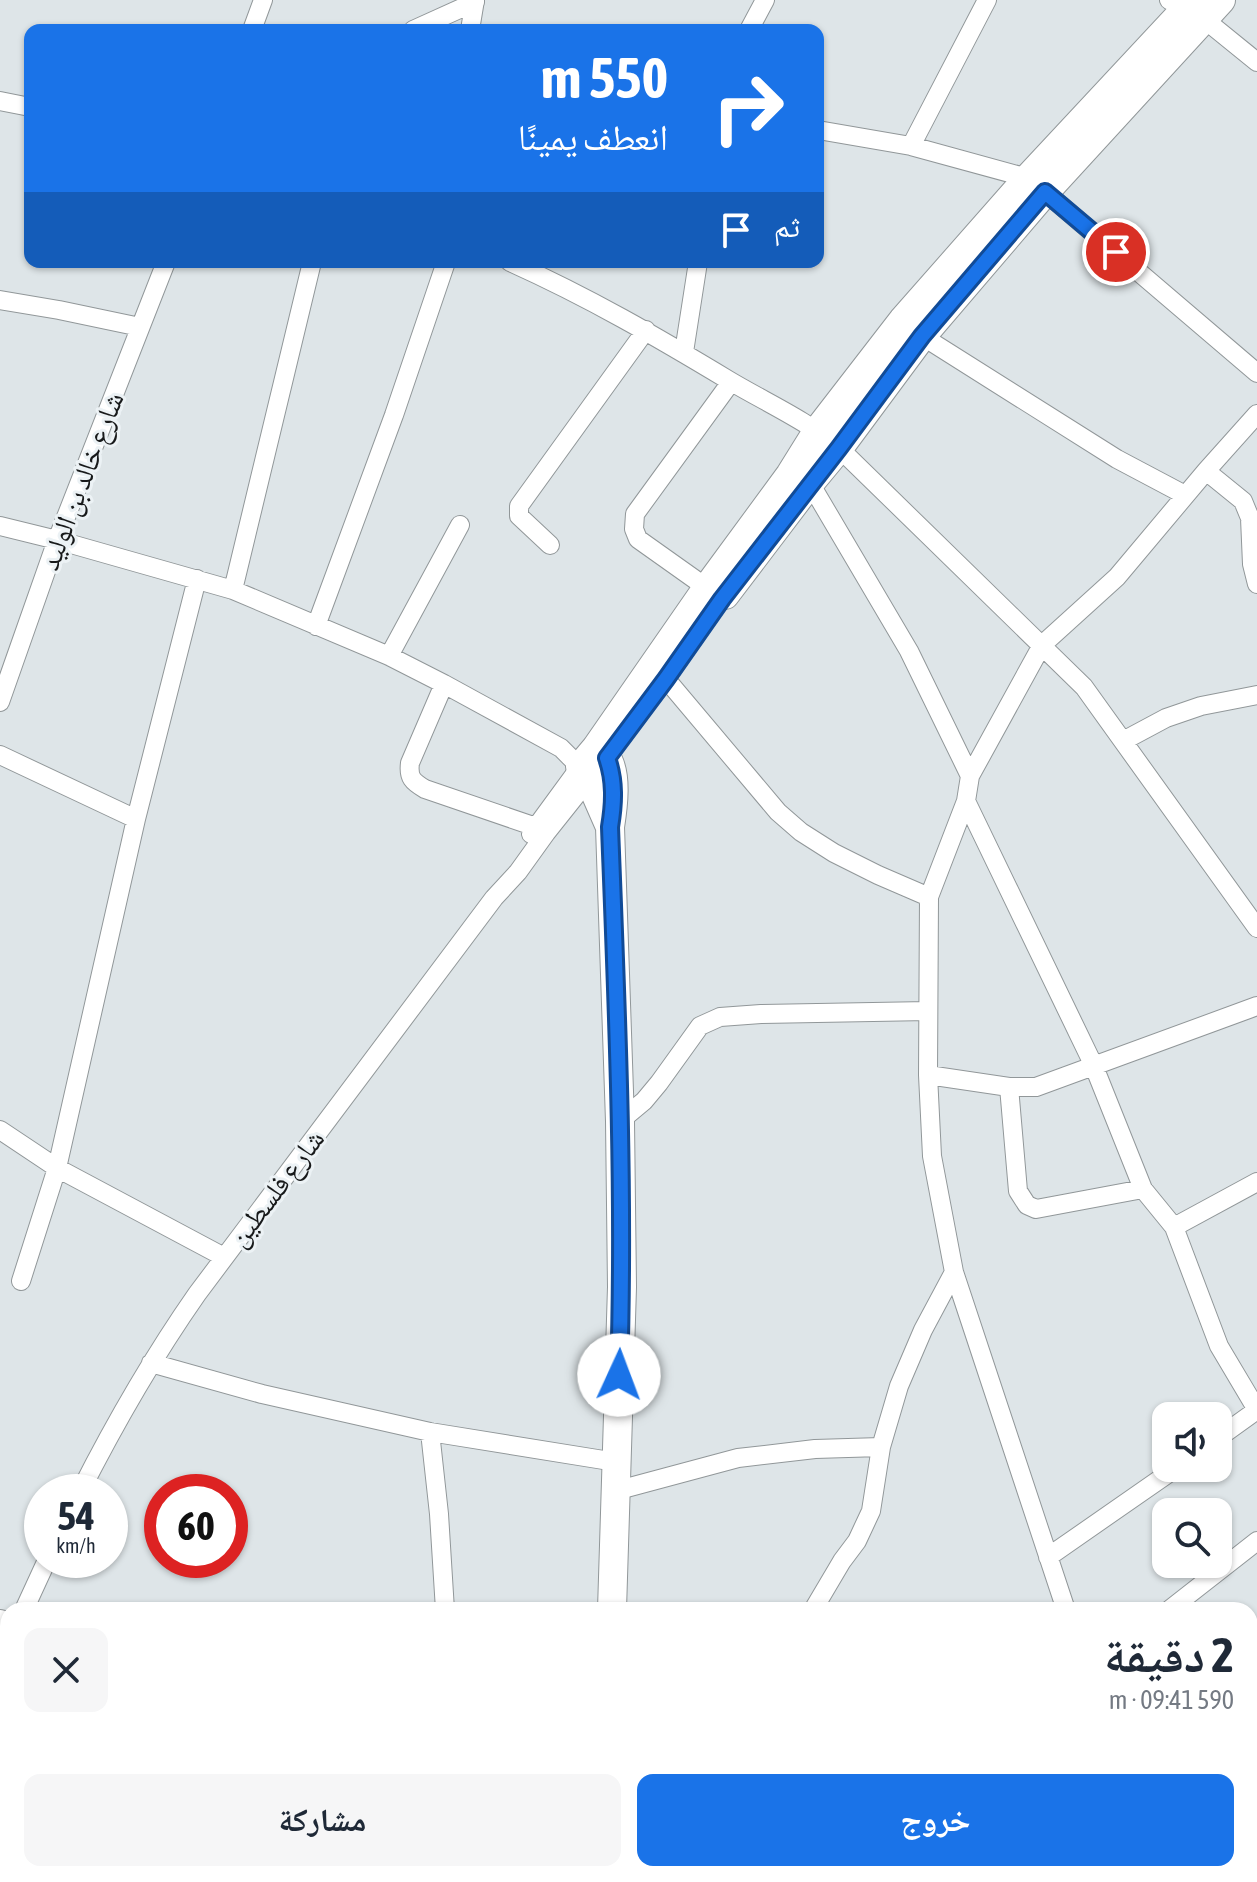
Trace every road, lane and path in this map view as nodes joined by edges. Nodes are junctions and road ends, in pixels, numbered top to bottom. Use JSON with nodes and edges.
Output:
{"nodes":[{"id":1,"x":263,"y":0,"type":"edge"},
{"id":2,"x":765,"y":0,"type":"edge"},
{"id":3,"x":987,"y":0,"type":"edge"},
{"id":4,"x":475,"y":1,"type":"edge"},
{"id":5,"x":1195,"y":5,"type":"edge"},
{"id":6,"x":254,"y":24,"type":"edge"},
{"id":7,"x":426,"y":24,"type":"edge"},
{"id":8,"x":471,"y":24,"type":"edge"},
{"id":9,"x":752,"y":24,"type":"edge"},
{"id":10,"x":1257,"y":62,"type":"edge"},
{"id":11,"x":0,"y":101,"type":"edge"},
{"id":12,"x":24,"y":106,"type":"edge"},
{"id":13,"x":824,"y":131,"type":"edge"},
{"id":14,"x":911,"y":146,"type":"junction"},
{"id":15,"x":1036,"y":185,"type":"junction"},
{"id":16,"x":164,"y":268,"type":"edge"},
{"id":17,"x":311,"y":268,"type":"edge"},
{"id":18,"x":444,"y":268,"type":"edge"},
{"id":19,"x":524,"y":268,"type":"edge"},
{"id":20,"x":697,"y":268,"type":"edge"},
{"id":21,"x":0,"y":300,"type":"edge"},
{"id":22,"x":140,"y":327,"type":"junction"},
{"id":23,"x":646,"y":330,"type":"junction"},
{"id":24,"x":922,"y":336,"type":"junction"},
{"id":25,"x":684,"y":352,"type":"junction"},
{"id":26,"x":1257,"y":373,"type":"edge"},
{"id":27,"x":731,"y":382,"type":"junction"},
{"id":28,"x":1257,"y":414,"type":"edge"},
{"id":29,"x":829,"y":439,"type":"junction"},
{"id":30,"x":1206,"y":471,"type":"junction"},
{"id":31,"x":810,"y":483,"type":"junction"},
{"id":32,"x":1185,"y":495,"type":"junction"},
{"id":33,"x":460,"y":525,"type":"dead end"},
{"id":34,"x":0,"y":526,"type":"edge"},
{"id":35,"x":57,"y":540,"type":"junction"},
{"id":36,"x":550,"y":545,"type":"dead end"},
{"id":37,"x":197,"y":579,"type":"junction"},
{"id":38,"x":1257,"y":584,"type":"edge"},
{"id":39,"x":707,"y":588,"type":"junction"},
{"id":40,"x":233,"y":590,"type":"junction"},
{"id":41,"x":316,"y":626,"type":"junction"},
{"id":42,"x":1042,"y":645,"type":"junction"},
{"id":43,"x":389,"y":656,"type":"junction"},
{"id":44,"x":666,"y":679,"type":"junction"},
{"id":45,"x":444,"y":684,"type":"junction"},
{"id":46,"x":1257,"y":695,"type":"edge"},
{"id":47,"x":0,"y":702,"type":"edge"},
{"id":48,"x":1123,"y":741,"type":"junction"},
{"id":49,"x":0,"y":755,"type":"edge"},
{"id":50,"x":587,"y":760,"type":"junction"},
{"id":51,"x":970,"y":776,"type":"junction"},
{"id":52,"x":966,"y":801,"type":"junction"},
{"id":53,"x":136,"y":819,"type":"junction"},
{"id":54,"x":536,"y":827,"type":"junction"},
{"id":55,"x":929,"y":897,"type":"junction"},
{"id":56,"x":494,"y":898,"type":"junction"},
{"id":57,"x":1257,"y":928,"type":"edge"},
{"id":58,"x":1257,"y":1006,"type":"edge"},
{"id":59,"x":928,"y":1011,"type":"junction"},
{"id":60,"x":1093,"y":1064,"type":"junction"},
{"id":61,"x":928,"y":1075,"type":"junction"},
{"id":62,"x":1009,"y":1087,"type":"junction"},
{"id":63,"x":620,"y":1121,"type":"junction"},
{"id":64,"x":0,"y":1130,"type":"edge"},
{"id":65,"x":57,"y":1168,"type":"junction"},
{"id":66,"x":1257,"y":1182,"type":"edge"},
{"id":67,"x":1143,"y":1189,"type":"junction"},
{"id":68,"x":1174,"y":1227,"type":"junction"},
{"id":69,"x":224,"y":1257,"type":"junction"},
{"id":70,"x":954,"y":1272,"type":"junction"},
{"id":71,"x":21,"y":1281,"type":"dead end"},
{"id":72,"x":151,"y":1363,"type":"junction"},
{"id":73,"x":1232,"y":1428,"type":"edge"},
{"id":74,"x":430,"y":1432,"type":"junction"},
{"id":75,"x":881,"y":1447,"type":"junction"},
{"id":76,"x":616,"y":1462,"type":"junction"},
{"id":77,"x":89,"y":1474,"type":"edge"},
{"id":78,"x":1156,"y":1482,"type":"edge"},
{"id":79,"x":615,"y":1491,"type":"junction"},
{"id":80,"x":1257,"y":1541,"type":"edge"},
{"id":81,"x":1048,"y":1557,"type":"junction"},
{"id":82,"x":39,"y":1578,"type":"edge"},
{"id":83,"x":28,"y":1602,"type":"edge"},
{"id":84,"x":444,"y":1602,"type":"edge"},
{"id":85,"x":612,"y":1602,"type":"edge"},
{"id":86,"x":818,"y":1602,"type":"edge"},
{"id":87,"x":1063,"y":1602,"type":"edge"},
{"id":88,"x":1179,"y":1602,"type":"edge"}],
"edges":[{"from":1,"to":6,"type":"street"},
{"from":2,"to":9,"type":"street"},
{"from":3,"to":14,"type":"street"},
{"from":4,"to":7,"type":"street"},
{"from":4,"to":8,"type":"street"},
{"from":5,"to":10,"type":"street"},
{"from":5,"to":15,"type":"main road"},
{"from":11,"to":12,"type":"street"},
{"from":13,"to":14,"type":"street"},
{"from":14,"to":15,"type":"street"},
{"from":15,"to":24,"type":"main road"},
{"from":15,"to":26,"type":"street"},
{"from":15,"to":29,"type":"main road"},
{"from":16,"to":22,"type":"street","name":"شارع خالد بن الوليد"},
{"from":17,"to":40,"type":"street"},
{"from":18,"to":41,"type":"street"},
{"from":19,"to":23,"type":"street"},
{"from":20,"to":25,"type":"street"},
{"from":21,"to":22,"type":"street"},
{"from":22,"to":35,"type":"street","name":"شارع خالد بن الوليد"},
{"from":23,"to":25,"type":"street"},
{"from":23,"to":36,"type":"street"},
{"from":24,"to":29,"type":"main road"},
{"from":24,"to":32,"type":"street"},
{"from":25,"to":27,"type":"street"},
{"from":27,"to":29,"type":"street"},
{"from":27,"to":39,"type":"street"},
{"from":28,"to":30,"type":"street"},
{"from":29,"to":31,"type":"main road"},
{"from":29,"to":39,"type":"main road"},
{"from":29,"to":42,"type":"street"},
{"from":30,"to":32,"type":"street"},
{"from":30,"to":38,"type":"street"},
{"from":31,"to":44,"type":"main road"},
{"from":31,"to":51,"type":"street"},
{"from":32,"to":42,"type":"street"},
{"from":33,"to":43,"type":"street"},
{"from":34,"to":35,"type":"street"},
{"from":35,"to":37,"type":"street"},
{"from":35,"to":47,"type":"street","name":"شارع خالد بن الوليد"},
{"from":37,"to":40,"type":"street"},
{"from":37,"to":53,"type":"street"},
{"from":39,"to":50,"type":"main road"},
{"from":40,"to":41,"type":"street"},
{"from":41,"to":43,"type":"street"},
{"from":42,"to":48,"type":"street"},
{"from":42,"to":51,"type":"street"},
{"from":43,"to":45,"type":"street"},
{"from":44,"to":50,"type":"main road"},
{"from":44,"to":55,"type":"street"},
{"from":45,"to":50,"type":"street"},
{"from":45,"to":54,"type":"street"},
{"from":46,"to":48,"type":"street"},
{"from":48,"to":57,"type":"street"},
{"from":49,"to":53,"type":"street"},
{"from":50,"to":54,"type":"street","name":"شارع فلسطين"},
{"from":50,"to":56,"type":"street","name":"شارع فلسطين"},
{"from":50,"to":63,"type":"main road"},
{"from":51,"to":52,"type":"street"},
{"from":52,"to":55,"type":"street"},
{"from":52,"to":60,"type":"street"},
{"from":53,"to":65,"type":"street"},
{"from":54,"to":56,"type":"street","name":"شارع فلسطين"},
{"from":55,"to":59,"type":"street"},
{"from":56,"to":69,"type":"street","name":"شارع فلسطين"},
{"from":58,"to":60,"type":"street"},
{"from":59,"to":61,"type":"street"},
{"from":59,"to":63,"type":"street"},
{"from":60,"to":62,"type":"street"},
{"from":60,"to":67,"type":"street"},
{"from":61,"to":62,"type":"street"},
{"from":61,"to":70,"type":"street"},
{"from":62,"to":67,"type":"street"},
{"from":63,"to":76,"type":"main road"},
{"from":64,"to":65,"type":"street"},
{"from":65,"to":69,"type":"street"},
{"from":65,"to":71,"type":"street"},
{"from":66,"to":68,"type":"street"},
{"from":67,"to":68,"type":"street"},
{"from":68,"to":73,"type":"street"},
{"from":69,"to":72,"type":"street","name":"شارع فلسطين"},
{"from":70,"to":75,"type":"street"},
{"from":70,"to":81,"type":"street"},
{"from":72,"to":74,"type":"street"},
{"from":72,"to":77,"type":"street","name":"شارع فلسطين"},
{"from":74,"to":76,"type":"street"},
{"from":74,"to":84,"type":"street"},
{"from":75,"to":79,"type":"street"},
{"from":75,"to":86,"type":"street"},
{"from":76,"to":79,"type":"main road"},
{"from":78,"to":81,"type":"street"},
{"from":79,"to":85,"type":"main road"},
{"from":80,"to":88,"type":"street"},
{"from":81,"to":87,"type":"street"},
{"from":82,"to":83,"type":"street"}]}
